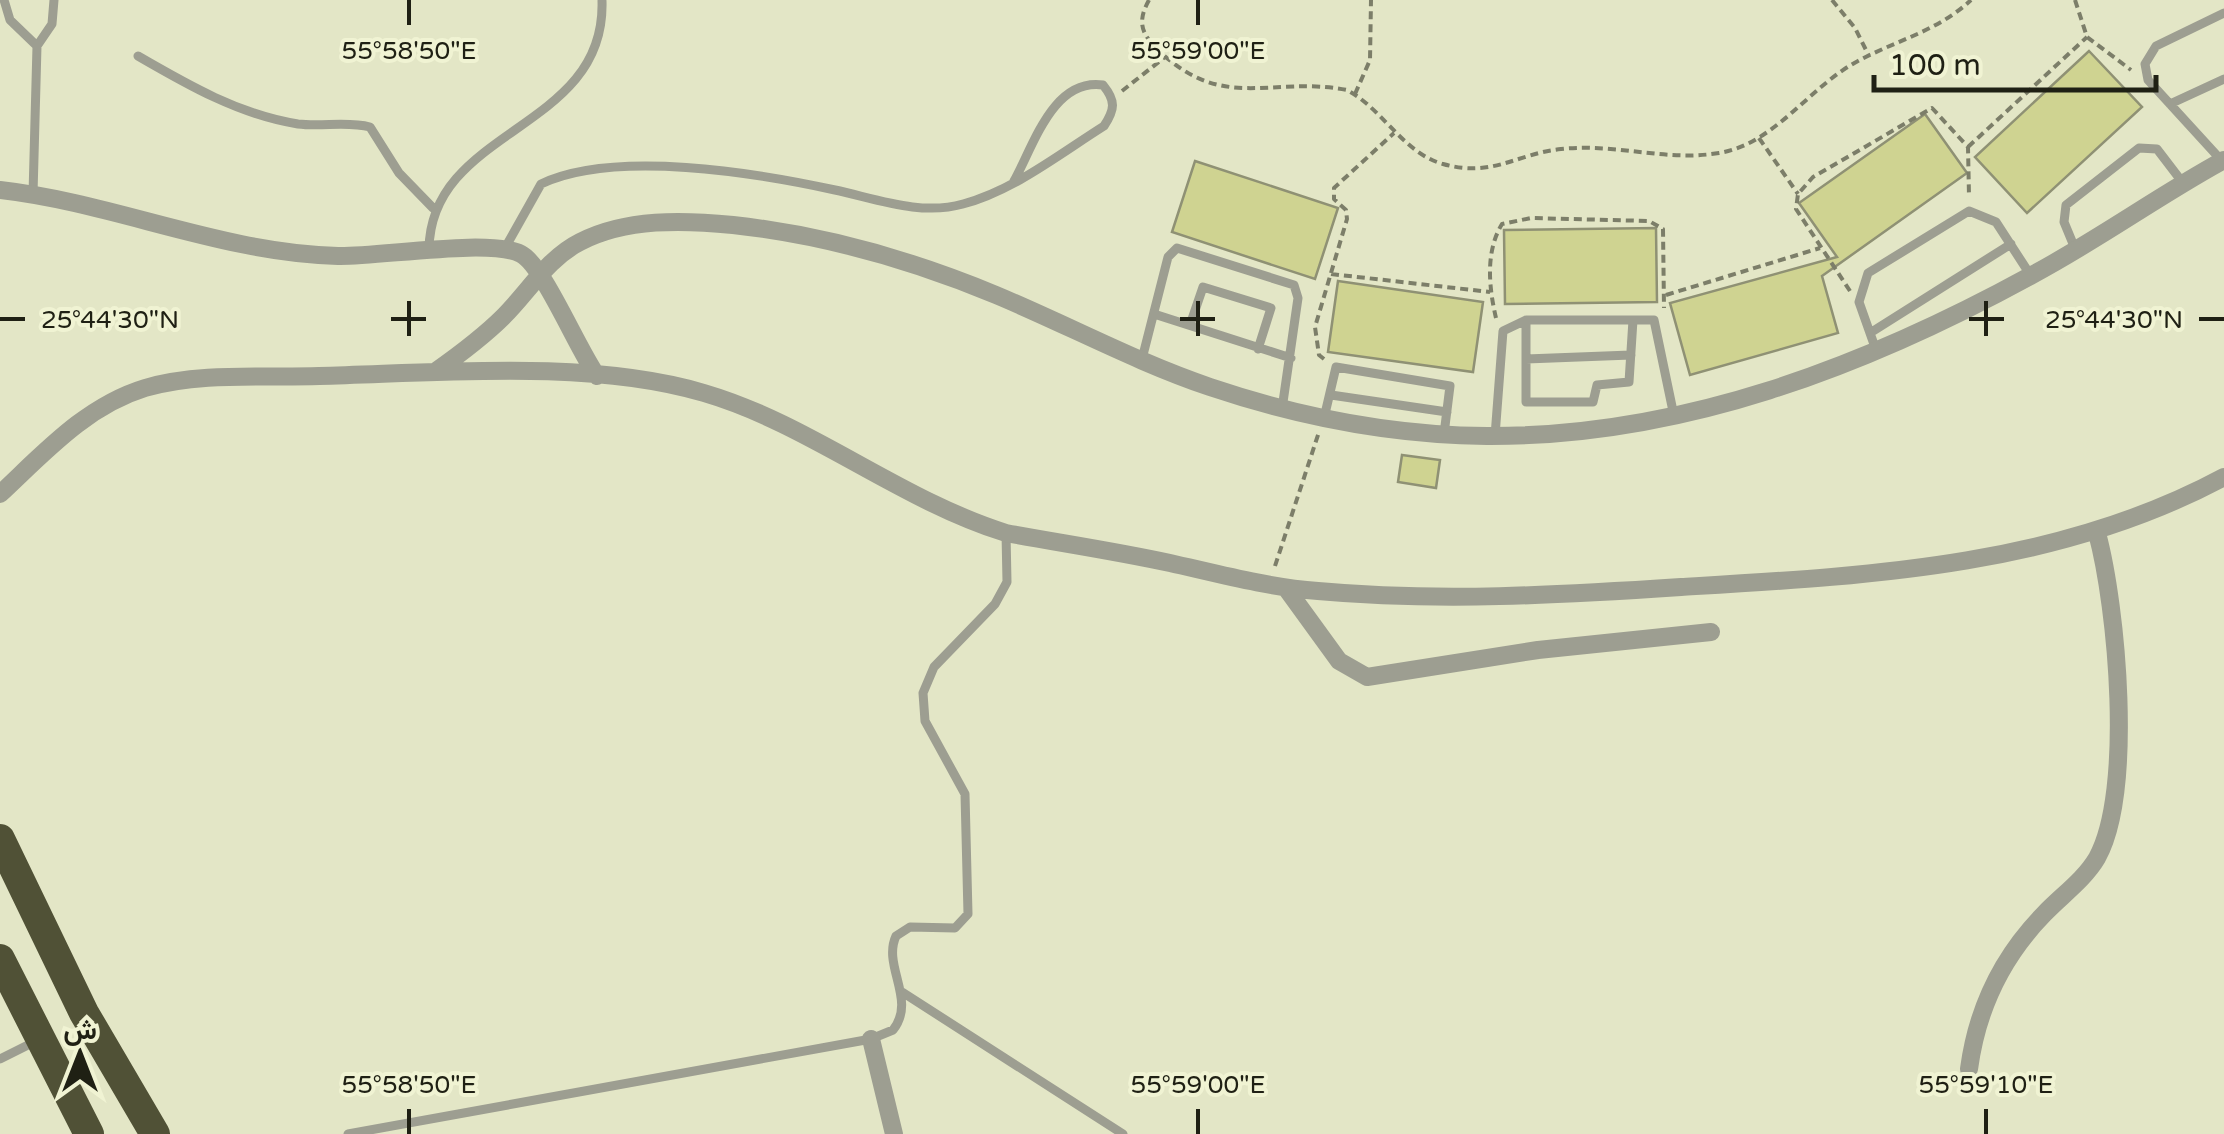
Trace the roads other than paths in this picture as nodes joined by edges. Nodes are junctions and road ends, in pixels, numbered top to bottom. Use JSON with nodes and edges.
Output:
{"nodes":[{"id":1,"x":4,"y":0,"type":"edge"},
{"id":2,"x":54,"y":0,"type":"edge"},
{"id":3,"x":602,"y":1,"type":"edge"},
{"id":4,"x":2224,"y":12,"type":"edge"},
{"id":5,"x":37,"y":46,"type":"junction"},
{"id":6,"x":138,"y":56,"type":"dead end"},
{"id":7,"x":2224,"y":80,"type":"edge"},
{"id":8,"x":2170,"y":104,"type":"junction"},
{"id":9,"x":2223,"y":161,"type":"edge"},
{"id":10,"x":1014,"y":181,"type":"junction"},
{"id":11,"x":2183,"y":183,"type":"junction"},
{"id":12,"x":0,"y":190,"type":"edge"},
{"id":13,"x":34,"y":194,"type":"junction"},
{"id":14,"x":434,"y":208,"type":"junction"},
{"id":15,"x":2011,"y":244,"type":"junction"},
{"id":16,"x":505,"y":248,"type":"junction"},
{"id":17,"x":2076,"y":250,"type":"junction"},
{"id":18,"x":429,"y":252,"type":"junction"},
{"id":19,"x":540,"y":275,"type":"junction"},
{"id":20,"x":2031,"y":276,"type":"junction"},
{"id":21,"x":1154,"y":314,"type":"junction"},
{"id":22,"x":1526,"y":320,"type":"junction"},
{"id":23,"x":1633,"y":320,"type":"junction"},
{"id":24,"x":1190,"y":326,"type":"junction"},
{"id":25,"x":1870,"y":333,"type":"junction"},
{"id":26,"x":1258,"y":349,"type":"junction"},
{"id":27,"x":1877,"y":352,"type":"junction"},
{"id":28,"x":1631,"y":355,"type":"junction"},
{"id":29,"x":1292,"y":358,"type":"junction"},
{"id":30,"x":1526,"y":359,"type":"junction"},
{"id":31,"x":1141,"y":362,"type":"junction"},
{"id":32,"x":436,"y":371,"type":"junction"},
{"id":33,"x":597,"y":376,"type":"junction"},
{"id":34,"x":1331,"y":395,"type":"junction"},
{"id":35,"x":1282,"y":410,"type":"junction"},
{"id":36,"x":1447,"y":412,"type":"junction"},
{"id":37,"x":1674,"y":416,"type":"junction"},
{"id":38,"x":1324,"y":418,"type":"junction"},
{"id":39,"x":1444,"y":434,"type":"junction"},
{"id":40,"x":1495,"y":436,"type":"junction"},
{"id":41,"x":2224,"y":478,"type":"edge"},
{"id":42,"x":0,"y":494,"type":"edge"},
{"id":43,"x":1006,"y":533,"type":"junction"},
{"id":44,"x":2097,"y":533,"type":"junction"},
{"id":45,"x":1277,"y":587,"type":"junction"},
{"id":46,"x":1710,"y":632,"type":"dead end"},
{"id":47,"x":0,"y":838,"type":"edge"},
{"id":48,"x":0,"y":958,"type":"edge"},
{"id":49,"x":902,"y":992,"type":"junction"},
{"id":50,"x":40,"y":1039,"type":"junction"},
{"id":51,"x":871,"y":1039,"type":"junction"},
{"id":52,"x":0,"y":1060,"type":"edge"},
{"id":53,"x":1970,"y":1069,"type":"dead end"},
{"id":54,"x":82,"y":1126,"type":"edge"},
{"id":55,"x":155,"y":1134,"type":"edge"},
{"id":56,"x":348,"y":1134,"type":"edge"},
{"id":57,"x":894,"y":1134,"type":"edge"},
{"id":58,"x":1123,"y":1134,"type":"edge"}],
"edges":[{"from":1,"to":5,"type":"lane"},
{"from":2,"to":5,"type":"lane"},
{"from":3,"to":14,"type":"lane"},
{"from":4,"to":8,"type":"lane"},
{"from":5,"to":13,"type":"lane"},
{"from":6,"to":14,"type":"lane"},
{"from":7,"to":8,"type":"lane"},
{"from":8,"to":9,"type":"lane"},
{"from":9,"to":11,"type":"street"},
{"from":10,"to":10,"type":"lane"},
{"from":10,"to":16,"type":"lane"},
{"from":11,"to":17,"type":"street"},
{"from":11,"to":17,"type":"lane"},
{"from":12,"to":13,"type":"street"},
{"from":13,"to":18,"type":"street"},
{"from":14,"to":18,"type":"lane"},
{"from":15,"to":20,"type":"lane"},
{"from":15,"to":25,"type":"lane"},
{"from":15,"to":25,"type":"lane"},
{"from":16,"to":18,"type":"street"},
{"from":16,"to":19,"type":"street"},
{"from":17,"to":20,"type":"street"},
{"from":19,"to":31,"type":"street"},
{"from":19,"to":32,"type":"street"},
{"from":19,"to":33,"type":"street"},
{"from":20,"to":27,"type":"street"},
{"from":21,"to":24,"type":"lane"},
{"from":21,"to":29,"type":"lane"},
{"from":21,"to":31,"type":"lane"},
{"from":22,"to":23,"type":"lane"},
{"from":22,"to":30,"type":"lane"},
{"from":22,"to":40,"type":"lane"},
{"from":23,"to":28,"type":"lane"},
{"from":23,"to":37,"type":"lane"},
{"from":24,"to":26,"type":"lane"},
{"from":24,"to":26,"type":"lane"},
{"from":25,"to":27,"type":"lane"},
{"from":26,"to":29,"type":"lane"},
{"from":27,"to":37,"type":"street"},
{"from":28,"to":30,"type":"lane"},
{"from":28,"to":30,"type":"lane"},
{"from":29,"to":35,"type":"lane"},
{"from":31,"to":35,"type":"street"},
{"from":32,"to":33,"type":"street"},
{"from":32,"to":42,"type":"street"},
{"from":33,"to":43,"type":"street"},
{"from":34,"to":36,"type":"lane"},
{"from":34,"to":36,"type":"lane"},
{"from":34,"to":38,"type":"lane"},
{"from":35,"to":38,"type":"street"},
{"from":36,"to":39,"type":"lane"},
{"from":37,"to":40,"type":"street"},
{"from":38,"to":39,"type":"street"},
{"from":39,"to":40,"type":"street"},
{"from":41,"to":44,"type":"street"},
{"from":43,"to":45,"type":"street"},
{"from":43,"to":49,"type":"lane"},
{"from":44,"to":45,"type":"street"},
{"from":44,"to":53,"type":"street"},
{"from":45,"to":46,"type":"street"},
{"from":47,"to":55,"type":"highway"},
{"from":48,"to":50,"type":"highway"},
{"from":49,"to":51,"type":"lane"},
{"from":49,"to":58,"type":"lane"},
{"from":50,"to":52,"type":"lane"},
{"from":50,"to":54,"type":"highway"},
{"from":51,"to":56,"type":"lane"},
{"from":51,"to":57,"type":"street"}]}
